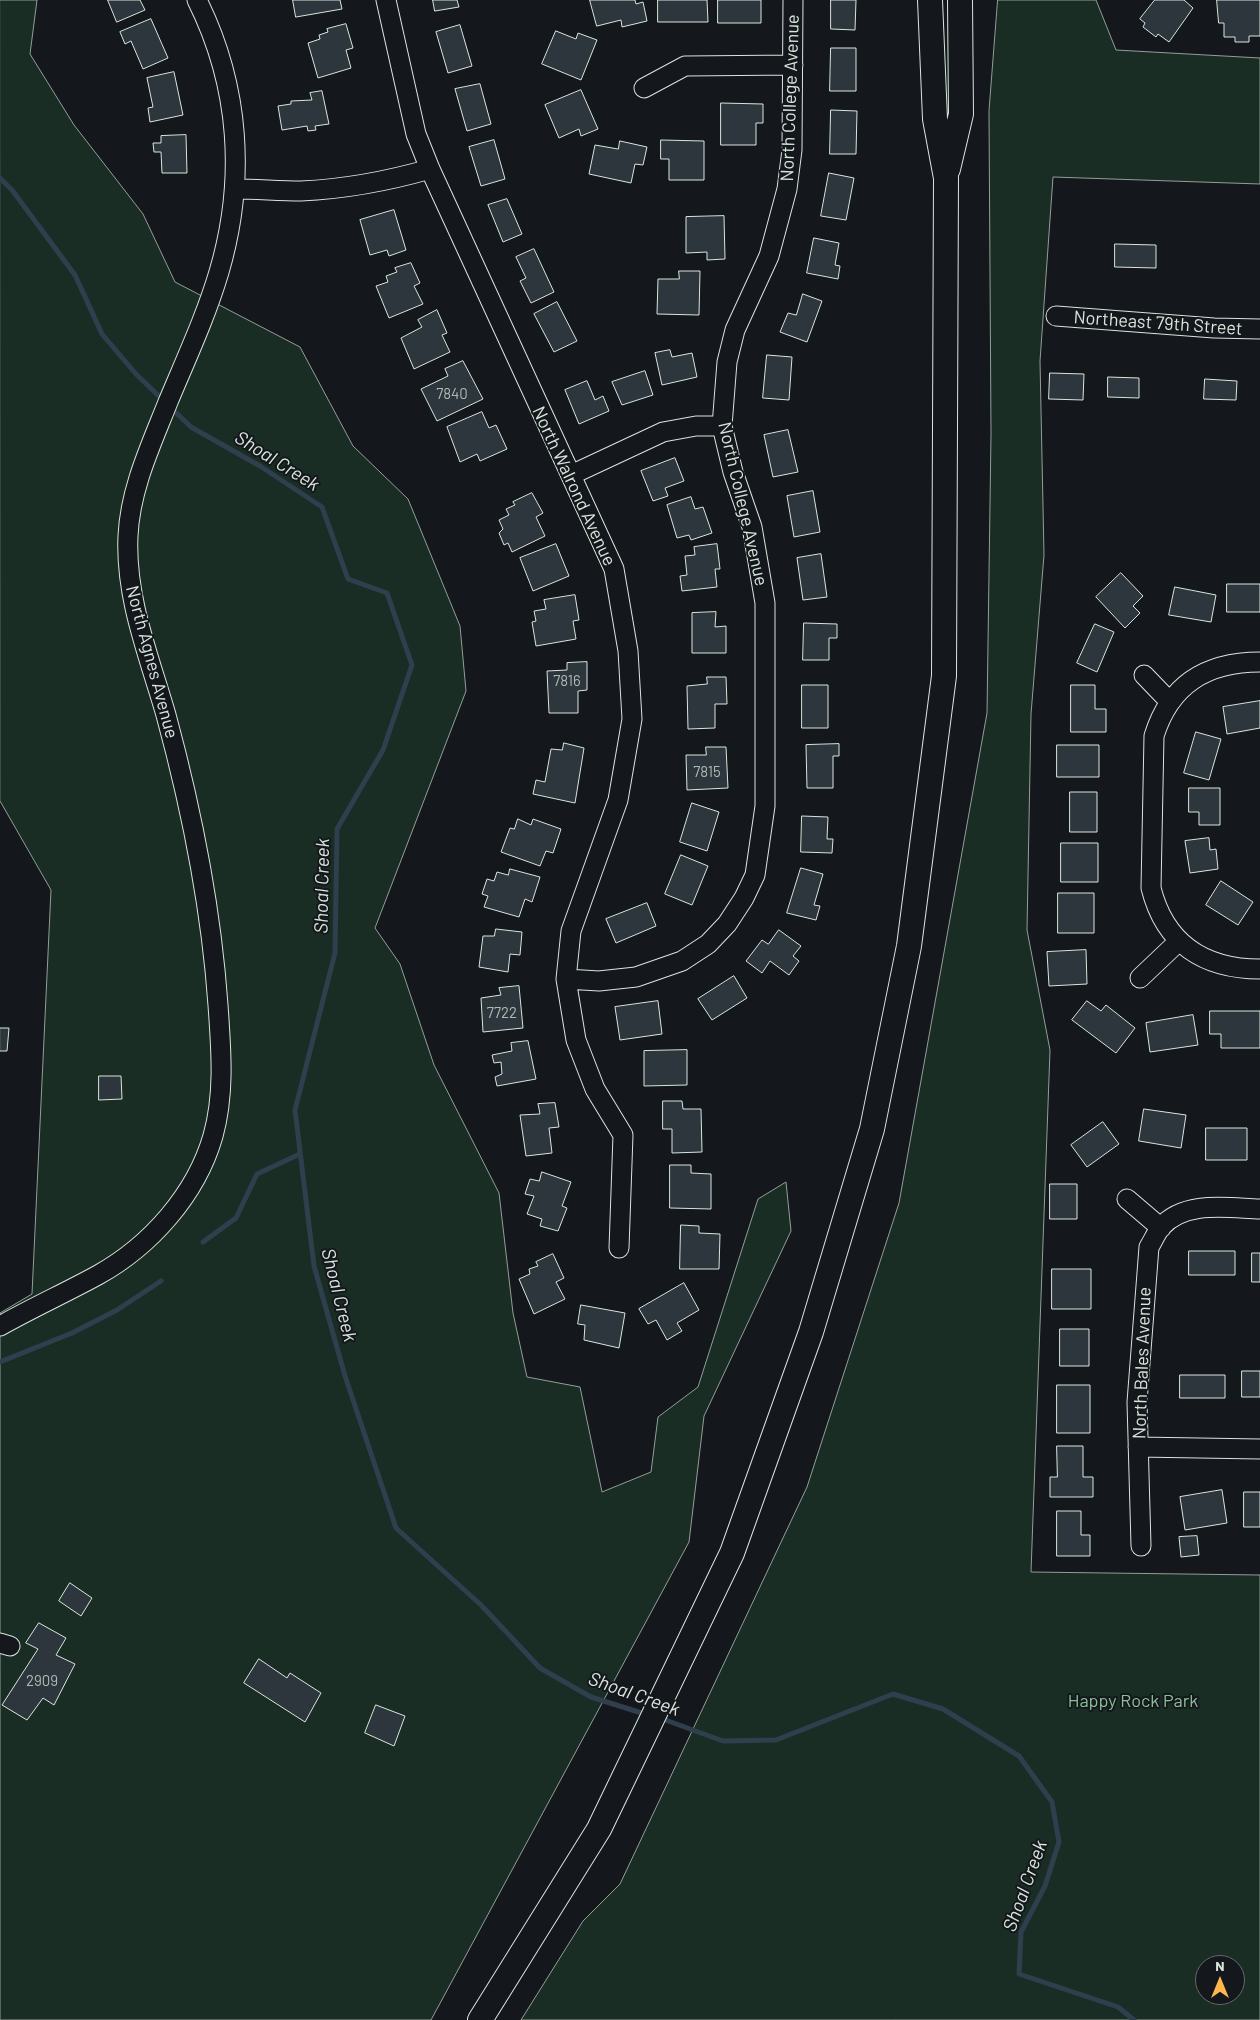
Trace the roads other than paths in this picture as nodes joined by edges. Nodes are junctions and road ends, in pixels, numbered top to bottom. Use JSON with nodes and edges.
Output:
{"nodes":[{"id":1,"x":197,"y":0,"type":"edge"},
{"id":2,"x":386,"y":0,"type":"edge"},
{"id":3,"x":792,"y":0,"type":"edge"},
{"id":4,"x":930,"y":0,"type":"edge"},
{"id":5,"x":960,"y":0,"type":"edge"},
{"id":6,"x":793,"y":65,"type":"junction"},
{"id":7,"x":644,"y":88,"type":"dead end"},
{"id":8,"x":430,"y":170,"type":"junction"},
{"id":9,"x":946,"y":178,"type":"junction"},
{"id":10,"x":236,"y":189,"type":"junction"},
{"id":11,"x":1056,"y":316,"type":"dead end"},
{"id":12,"x":1260,"y":329,"type":"edge"},
{"id":13,"x":722,"y":426,"type":"junction"},
{"id":14,"x":571,"y":475,"type":"junction"},
{"id":15,"x":1260,"y":662,"type":"edge"},
{"id":16,"x":1144,"y":675,"type":"dead end"},
{"id":17,"x":1170,"y":702,"type":"junction"},
{"id":18,"x":1179,"y":941,"type":"junction"},
{"id":19,"x":1260,"y":969,"type":"edge"},
{"id":20,"x":1140,"y":978,"type":"dead end"},
{"id":21,"x":566,"y":979,"type":"junction"},
{"id":22,"x":1127,"y":1199,"type":"dead end"},
{"id":23,"x":1260,"y":1209,"type":"edge"},
{"id":24,"x":1161,"y":1228,"type":"junction"},
{"id":25,"x":619,"y":1248,"type":"dead end"},
{"id":26,"x":0,"y":1326,"type":"edge"},
{"id":27,"x":1138,"y":1447,"type":"junction"},
{"id":28,"x":1260,"y":1449,"type":"edge"},
{"id":29,"x":1141,"y":1546,"type":"dead end"},
{"id":30,"x":480,"y":2020,"type":"edge"}],
"edges":[{"from":1,"to":10,"type":"street","name":"North Agnes Avenue"},
{"from":2,"to":8,"type":"street","name":"North Walrond Avenue"},
{"from":3,"to":6,"type":"street","name":"North College Avenue"},
{"from":4,"to":9,"type":"main road"},
{"from":5,"to":9,"type":"main road"},
{"from":6,"to":7,"type":"street"},
{"from":6,"to":13,"type":"street","name":"North College Avenue"},
{"from":8,"to":10,"type":"street"},
{"from":8,"to":14,"type":"street","name":"North Walrond Avenue"},
{"from":9,"to":30,"type":"main road"},
{"from":10,"to":26,"type":"street","name":"North Agnes Avenue"},
{"from":11,"to":12,"type":"street","name":"Northeast 79th Street"},
{"from":13,"to":14,"type":"street"},
{"from":13,"to":21,"type":"street","name":"North College Avenue"},
{"from":14,"to":21,"type":"street","name":"North Walrond Avenue"},
{"from":15,"to":17,"type":"street"},
{"from":16,"to":17,"type":"street"},
{"from":17,"to":18,"type":"street"},
{"from":18,"to":19,"type":"street"},
{"from":18,"to":20,"type":"street"},
{"from":21,"to":25,"type":"street","name":"North Walrond Avenue"},
{"from":22,"to":24,"type":"street"},
{"from":23,"to":24,"type":"street"},
{"from":24,"to":27,"type":"street","name":"North Bales Avenue"},
{"from":27,"to":28,"type":"street"},
{"from":27,"to":29,"type":"street","name":"North Bales Avenue"}]}
